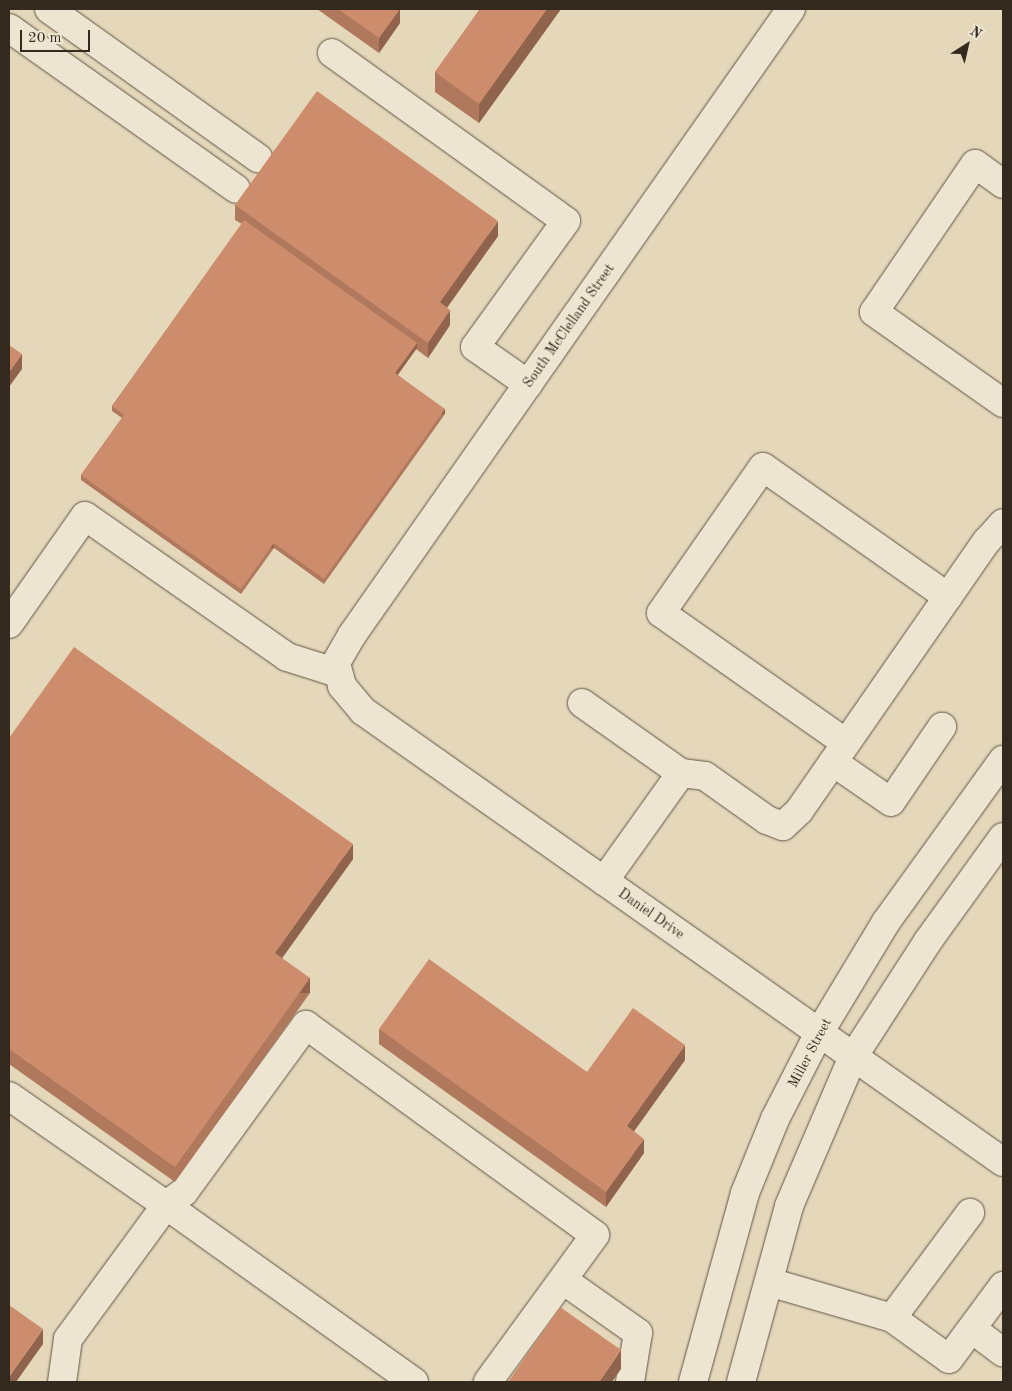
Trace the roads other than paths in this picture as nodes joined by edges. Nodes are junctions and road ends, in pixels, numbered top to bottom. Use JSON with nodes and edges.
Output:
{"nodes":[{"id":1,"x":50,"y":9,"type":"edge"},
{"id":2,"x":791,"y":9,"type":"edge"},
{"id":3,"x":9,"y":28,"type":"edge"},
{"id":4,"x":332,"y":53,"type":"dead end"},
{"id":5,"x":258,"y":158,"type":"dead end"},
{"id":6,"x":1003,"y":184,"type":"edge"},
{"id":7,"x":236,"y":189,"type":"dead end"},
{"id":8,"x":528,"y":384,"type":"junction"},
{"id":9,"x":1003,"y":403,"type":"edge"},
{"id":10,"x":1003,"y":523,"type":"edge"},
{"id":11,"x":948,"y":596,"type":"junction"},
{"id":12,"x":9,"y":624,"type":"edge"},
{"id":13,"x":338,"y":674,"type":"junction"},
{"id":14,"x":582,"y":703,"type":"dead end"},
{"id":15,"x":942,"y":727,"type":"dead end"},
{"id":16,"x":839,"y":752,"type":"junction"},
{"id":17,"x":1003,"y":760,"type":"edge"},
{"id":18,"x":681,"y":773,"type":"junction"},
{"id":19,"x":1003,"y":837,"type":"edge"},
{"id":20,"x":604,"y":881,"type":"junction"},
{"id":21,"x":820,"y":1033,"type":"junction"},
{"id":22,"x":853,"y":1057,"type":"junction"},
{"id":23,"x":9,"y":1096,"type":"edge"},
{"id":24,"x":1003,"y":1162,"type":"edge"},
{"id":25,"x":166,"y":1205,"type":"junction"},
{"id":26,"x":970,"y":1213,"type":"dead end"},
{"id":27,"x":563,"y":1280,"type":"junction"},
{"id":28,"x":769,"y":1282,"type":"junction"},
{"id":29,"x":1003,"y":1286,"type":"edge"},
{"id":30,"x":892,"y":1318,"type":"junction"},
{"id":31,"x":972,"y":1329,"type":"junction"},
{"id":32,"x":1003,"y":1352,"type":"edge"},
{"id":33,"x":62,"y":1382,"type":"edge"},
{"id":34,"x":414,"y":1382,"type":"edge"},
{"id":35,"x":488,"y":1382,"type":"edge"},
{"id":36,"x":630,"y":1382,"type":"edge"},
{"id":37,"x":693,"y":1382,"type":"edge"},
{"id":38,"x":741,"y":1382,"type":"edge"}],
"edges":[{"from":1,"to":5,"type":"street"},
{"from":2,"to":8,"type":"street","name":"South McClelland Street"},
{"from":3,"to":7,"type":"street"},
{"from":4,"to":8,"type":"street"},
{"from":6,"to":9,"type":"street"},
{"from":8,"to":13,"type":"street","name":"South McClelland Street"},
{"from":10,"to":11,"type":"street"},
{"from":11,"to":16,"type":"street"},
{"from":11,"to":16,"type":"street"},
{"from":12,"to":13,"type":"street"},
{"from":13,"to":20,"type":"street","name":"Daniel Drive"},
{"from":14,"to":18,"type":"street"},
{"from":15,"to":16,"type":"street"},
{"from":16,"to":18,"type":"street"},
{"from":17,"to":21,"type":"street","name":"Miller Street"},
{"from":18,"to":20,"type":"street"},
{"from":19,"to":22,"type":"street"},
{"from":20,"to":21,"type":"street","name":"Daniel Drive"},
{"from":21,"to":22,"type":"street","name":"Daniel Drive"},
{"from":21,"to":37,"type":"street","name":"Miller Street"},
{"from":22,"to":24,"type":"street","name":"Daniel Drive"},
{"from":22,"to":28,"type":"street"},
{"from":23,"to":25,"type":"street"},
{"from":25,"to":27,"type":"street"},
{"from":25,"to":33,"type":"street"},
{"from":25,"to":34,"type":"street"},
{"from":26,"to":30,"type":"street"},
{"from":27,"to":35,"type":"street"},
{"from":27,"to":36,"type":"street"},
{"from":28,"to":30,"type":"street"},
{"from":28,"to":38,"type":"street"},
{"from":29,"to":31,"type":"street"},
{"from":30,"to":31,"type":"street"},
{"from":31,"to":32,"type":"street"}]}
